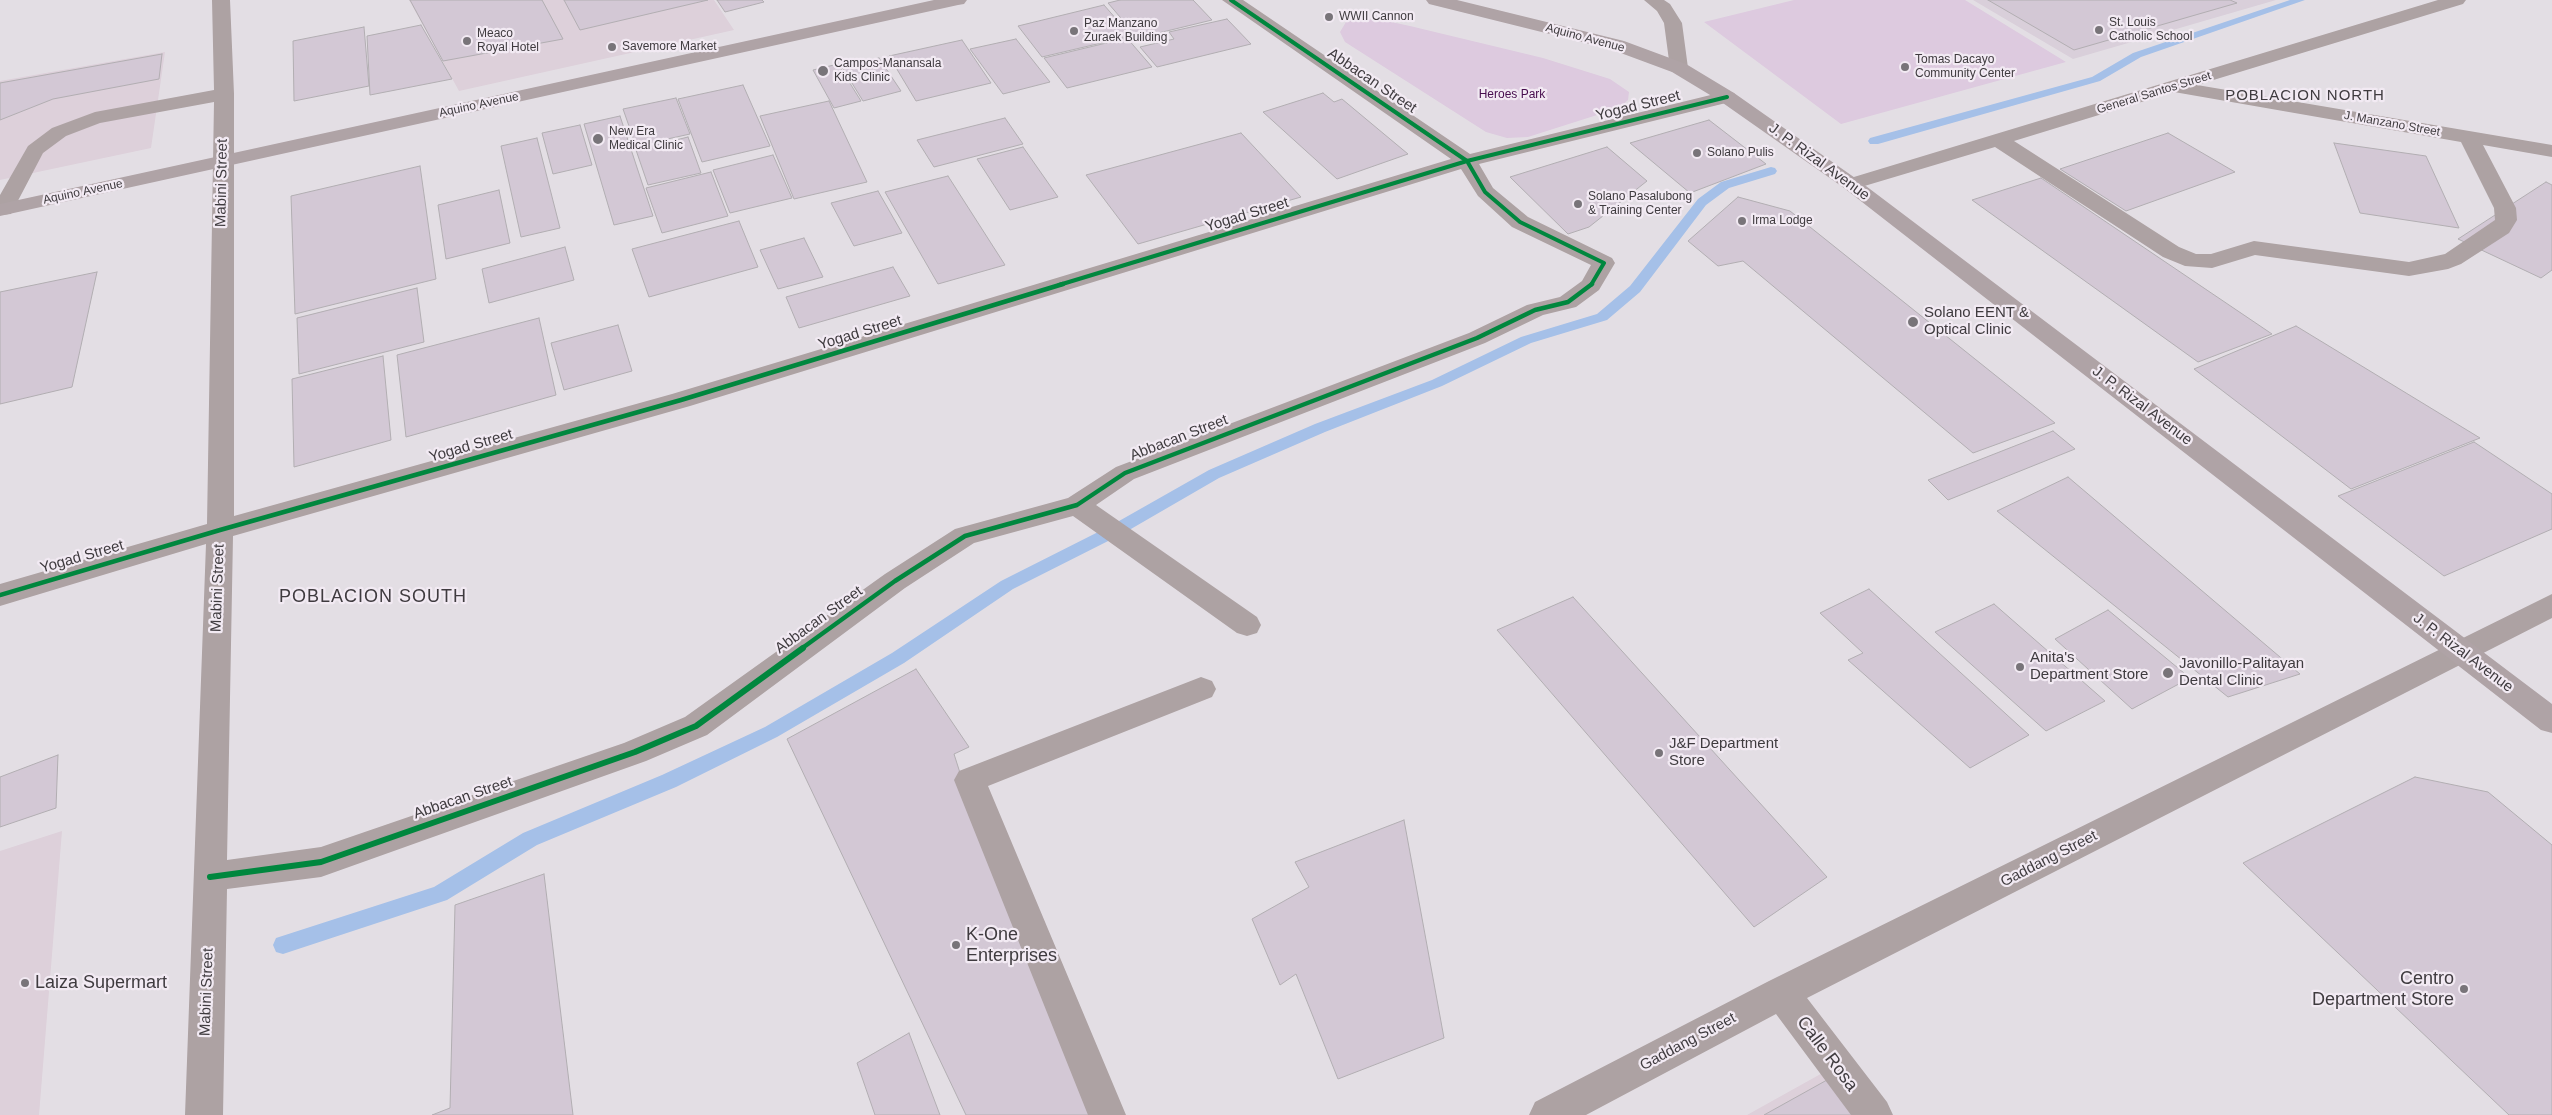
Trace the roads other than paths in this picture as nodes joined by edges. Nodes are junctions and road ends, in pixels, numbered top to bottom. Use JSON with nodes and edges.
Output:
{"nodes":[{"id":1,"x":221,"y":0,"type":"edge"},
{"id":2,"x":958,"y":0,"type":"edge"},
{"id":3,"x":1231,"y":0,"type":"edge"},
{"id":4,"x":1435,"y":0,"type":"edge"},
{"id":5,"x":1653,"y":0,"type":"edge"},
{"id":6,"x":2457,"y":0,"type":"edge"},
{"id":7,"x":1679,"y":68,"type":"junction"},
{"id":8,"x":2174,"y":87,"type":"junction"},
{"id":9,"x":224,"y":94,"type":"junction"},
{"id":10,"x":1727,"y":97,"type":"junction"},
{"id":11,"x":2469,"y":137,"type":"junction"},
{"id":12,"x":1999,"y":140,"type":"junction"},
{"id":13,"x":2552,"y":152,"type":"edge"},
{"id":14,"x":1467,"y":161,"type":"junction"},
{"id":15,"x":222,"y":162,"type":"junction"},
{"id":16,"x":1851,"y":184,"type":"junction"},
{"id":17,"x":2,"y":210,"type":"edge"},
{"id":18,"x":1083,"y":509,"type":"junction"},
{"id":19,"x":220,"y":530,"type":"junction"},
{"id":20,"x":0,"y":595,"type":"edge"},
{"id":21,"x":2552,"y":605,"type":"edge"},
{"id":22,"x":1248,"y":625,"type":"dead end"},
{"id":23,"x":2461,"y":652,"type":"junction"},
{"id":24,"x":1201,"y":688,"type":"dead end"},
{"id":25,"x":2552,"y":721,"type":"edge"},
{"id":26,"x":210,"y":877,"type":"junction"},
{"id":27,"x":1781,"y":993,"type":"junction"},
{"id":28,"x":204,"y":1115,"type":"edge"},
{"id":29,"x":1107,"y":1115,"type":"edge"},
{"id":30,"x":1548,"y":1115,"type":"edge"},
{"id":31,"x":1874,"y":1115,"type":"edge"}],
"edges":[{"from":1,"to":9,"type":"street","name":"Mabini Street"},
{"from":2,"to":15,"type":"main road","name":"Aquino Avenue"},
{"from":3,"to":14,"type":"street","name":"Abbacan Street"},
{"from":4,"to":7,"type":"main road","name":"Aquino Avenue"},
{"from":5,"to":7,"type":"street"},
{"from":6,"to":8,"type":"street","name":"General Santos Street"},
{"from":7,"to":10,"type":"main road","name":"Aquino Avenue"},
{"from":8,"to":11,"type":"street","name":"J. Manzano Street"},
{"from":8,"to":12,"type":"street","name":"General Santos Street"},
{"from":9,"to":15,"type":"street","name":"Mabini Street"},
{"from":9,"to":17,"type":"street"},
{"from":10,"to":14,"type":"street","name":"Yogad Street"},
{"from":10,"to":16,"type":"main road","name":"J. P. Rizal Avenue"},
{"from":11,"to":12,"type":"street"},
{"from":11,"to":13,"type":"street","name":"J. Manzano Street"},
{"from":12,"to":16,"type":"street","name":"General Santos Street"},
{"from":14,"to":18,"type":"street","name":"Abbacan Street"},
{"from":14,"to":19,"type":"street","name":"Yogad Street"},
{"from":15,"to":17,"type":"main road","name":"Aquino Avenue"},
{"from":15,"to":19,"type":"street","name":"Mabini Street"},
{"from":16,"to":23,"type":"main road","name":"J. P. Rizal Avenue"},
{"from":18,"to":22,"type":"street"},
{"from":18,"to":26,"type":"street","name":"Abbacan Street"},
{"from":19,"to":20,"type":"street","name":"Yogad Street"},
{"from":19,"to":26,"type":"street","name":"Mabini Street"},
{"from":21,"to":23,"type":"street","name":"Gaddang Street"},
{"from":23,"to":25,"type":"main road","name":"J. P. Rizal Avenue"},
{"from":23,"to":27,"type":"street","name":"Gaddang Street"},
{"from":24,"to":29,"type":"street"},
{"from":26,"to":28,"type":"street","name":"Mabini Street"},
{"from":27,"to":30,"type":"street","name":"Gaddang Street"},
{"from":27,"to":31,"type":"street","name":"Calle Rosa"}]}
